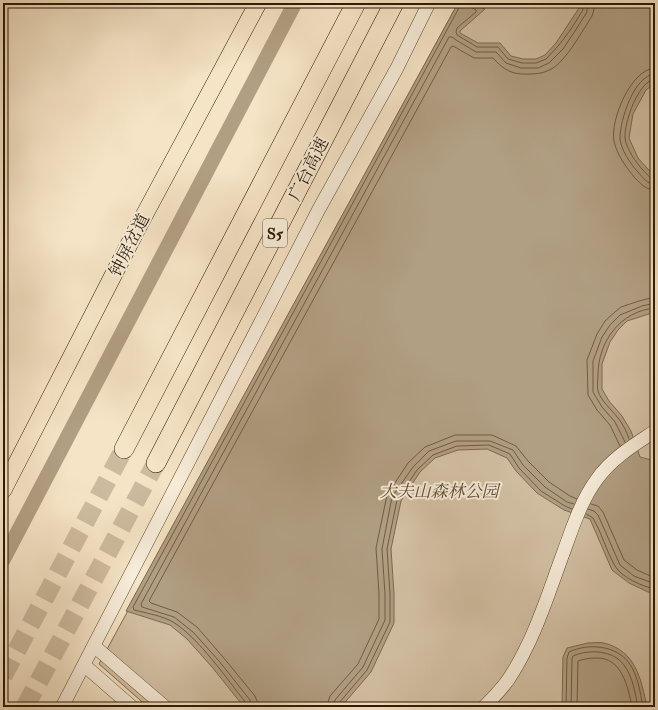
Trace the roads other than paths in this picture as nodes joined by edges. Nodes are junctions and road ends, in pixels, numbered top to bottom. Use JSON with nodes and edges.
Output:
{"nodes":[{"id":1,"x":258,"y":3,"type":"edge"},
{"id":2,"x":356,"y":3,"type":"edge"},
{"id":3,"x":394,"y":3,"type":"edge"},
{"id":4,"x":429,"y":3,"type":"edge"},
{"id":5,"x":655,"y":431,"type":"edge"},
{"id":6,"x":124,"y":449,"type":"tunnel mouth"},
{"id":7,"x":156,"y":463,"type":"tunnel mouth"},
{"id":8,"x":3,"y":490,"type":"edge"},
{"id":9,"x":94,"y":646,"type":"junction"},
{"id":10,"x":84,"y":665,"type":"junction"},
{"id":11,"x":62,"y":707,"type":"edge"},
{"id":12,"x":132,"y":707,"type":"edge"},
{"id":13,"x":164,"y":707,"type":"edge"},
{"id":14,"x":484,"y":707,"type":"edge"}],
"edges":[{"from":1,"to":8,"type":"main road","name":"钟屏岔道"},
{"from":2,"to":6,"type":"highway","name":"广台高速","number":"S5"},
{"from":3,"to":7,"type":"highway","name":"广台高速","number":"S5"},
{"from":4,"to":9,"type":"street"},
{"from":5,"to":14,"type":"street"},
{"from":9,"to":10,"type":"street"},
{"from":9,"to":13,"type":"street"},
{"from":10,"to":11,"type":"street"},
{"from":10,"to":12,"type":"street"}]}
